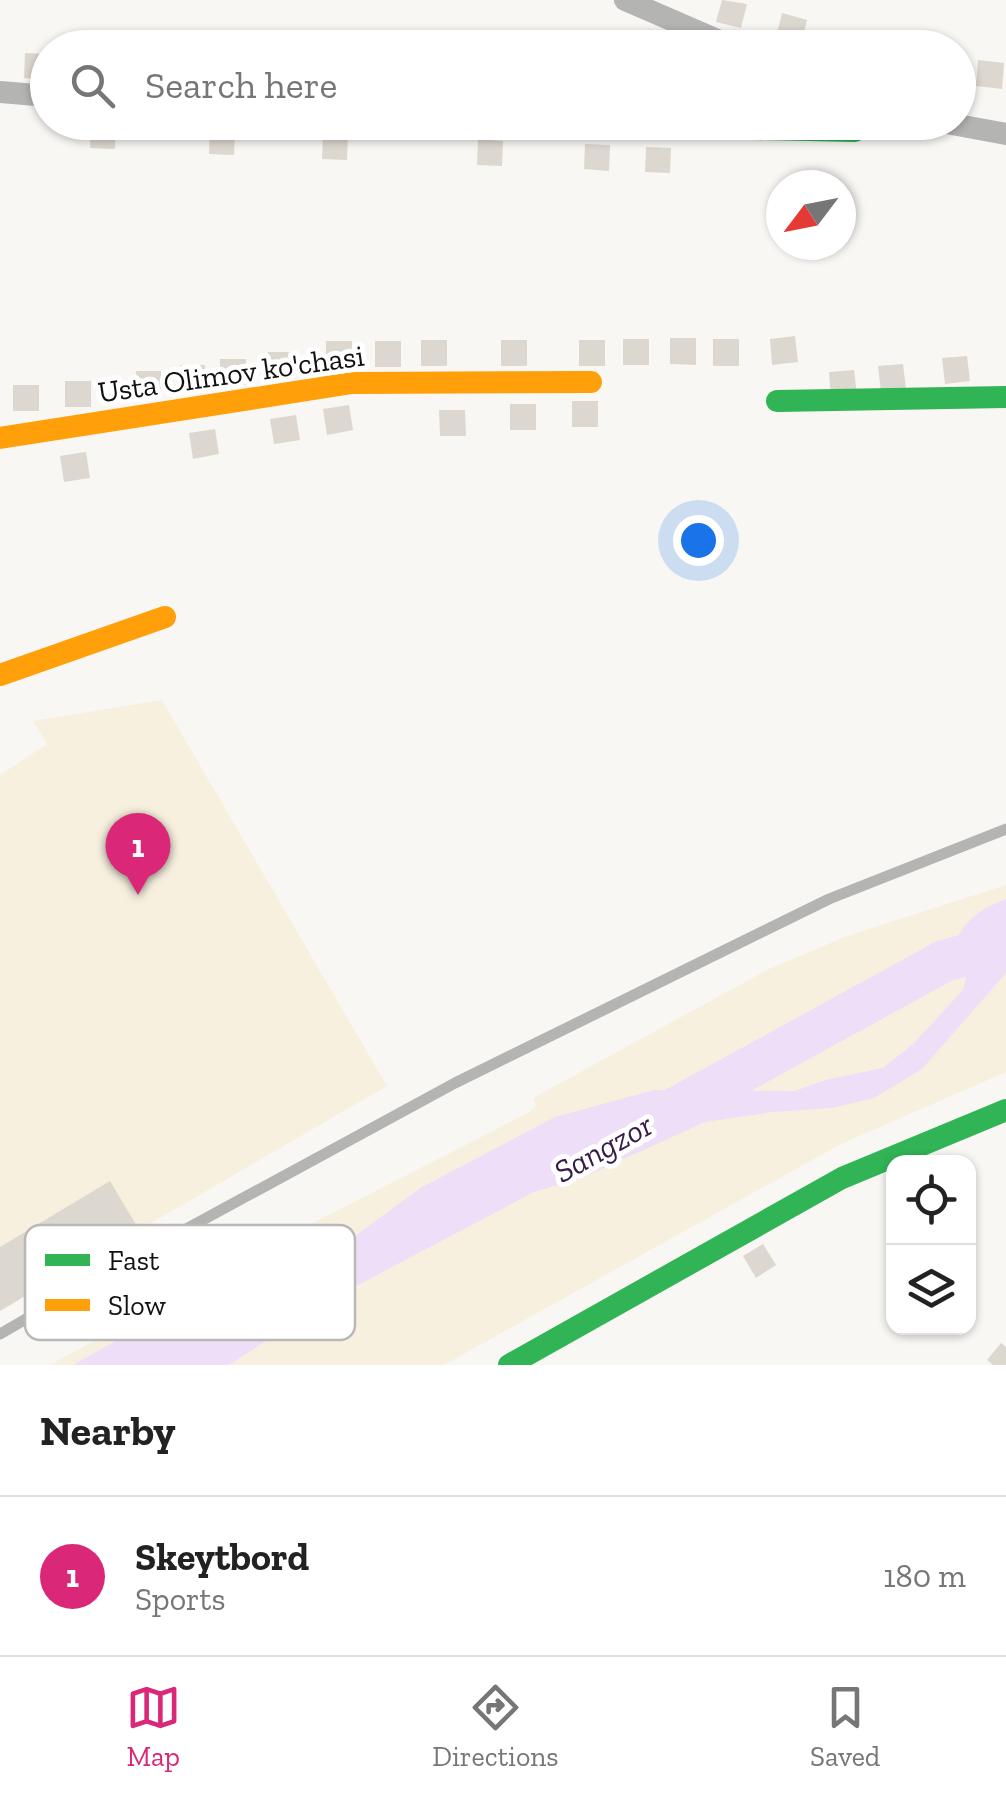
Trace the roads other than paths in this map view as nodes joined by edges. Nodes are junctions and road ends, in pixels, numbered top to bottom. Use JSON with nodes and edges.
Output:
{"nodes":[{"id":1,"x":626,"y":0,"type":"edge"},
{"id":2,"x":695,"y":30,"type":"edge"},
{"id":3,"x":0,"y":92,"type":"edge"},
{"id":4,"x":30,"y":94,"type":"edge"},
{"id":5,"x":976,"y":128,"type":"edge"},
{"id":6,"x":1006,"y":134,"type":"edge"},
{"id":7,"x":591,"y":382,"type":"dead end"},
{"id":8,"x":1006,"y":396,"type":"edge"},
{"id":9,"x":777,"y":401,"type":"dead end"},
{"id":10,"x":0,"y":438,"type":"edge"},
{"id":11,"x":165,"y":617,"type":"dead end"},
{"id":12,"x":0,"y":675,"type":"edge"},
{"id":13,"x":1006,"y":830,"type":"edge"},
{"id":14,"x":1006,"y":1110,"type":"edge"},
{"id":15,"x":194,"y":1225,"type":"edge"},
{"id":16,"x":25,"y":1320,"type":"edge"},
{"id":17,"x":0,"y":1334,"type":"edge"},
{"id":18,"x":509,"y":1365,"type":"edge"}],
"edges":[{"from":1,"to":2,"type":"street"},
{"from":3,"to":4,"type":"street"},
{"from":5,"to":6,"type":"street"},
{"from":7,"to":10,"type":"street","name":"Usta Olimov ko'chasi"},
{"from":8,"to":9,"type":"street"},
{"from":11,"to":12,"type":"street"},
{"from":13,"to":15,"type":"lane"},
{"from":14,"to":18,"type":"street"},
{"from":16,"to":17,"type":"lane"}]}
